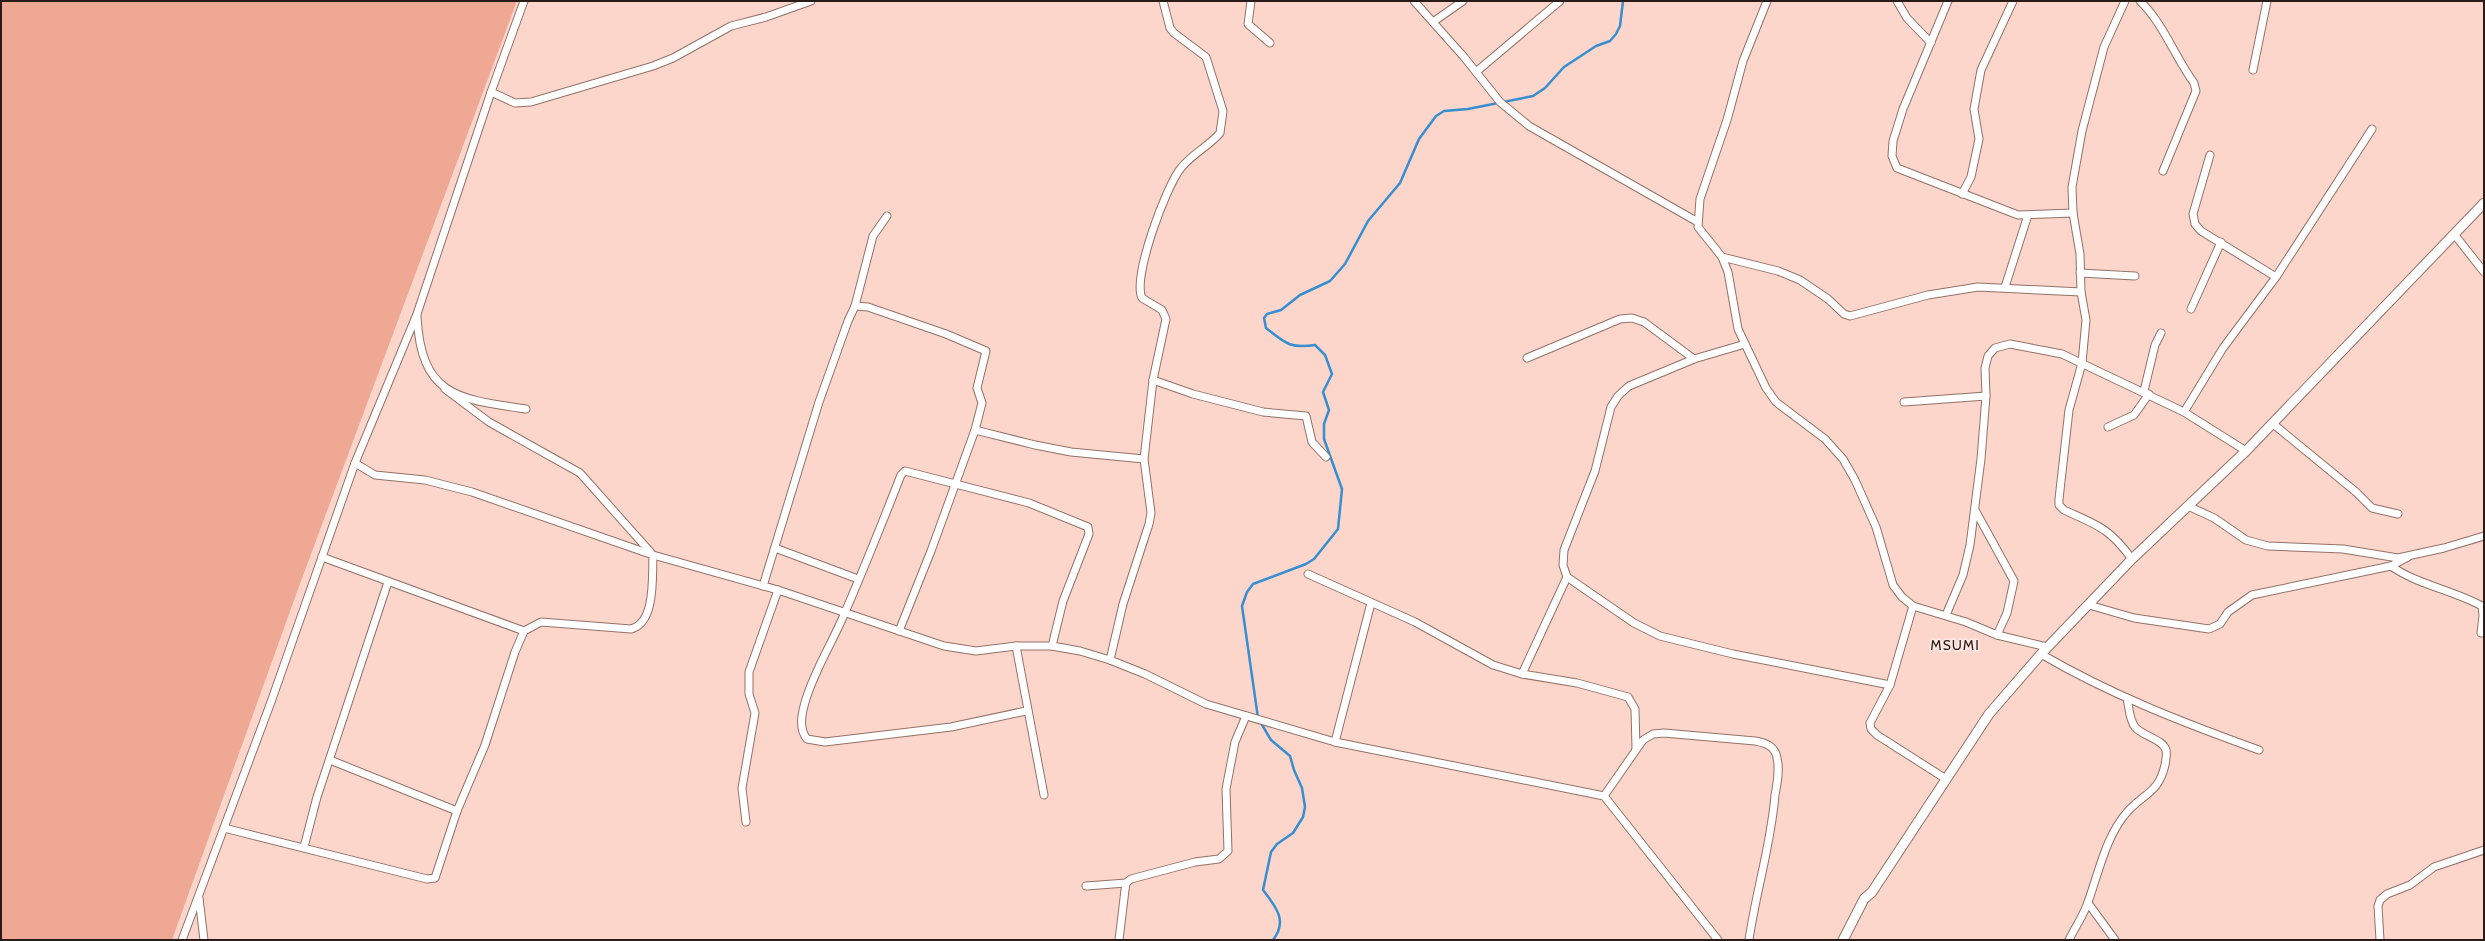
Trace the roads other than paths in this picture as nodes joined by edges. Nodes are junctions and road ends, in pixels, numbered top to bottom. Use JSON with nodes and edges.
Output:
{"nodes":[{"id":1,"x":524,"y":1,"type":"edge"},
{"id":2,"x":811,"y":1,"type":"edge"},
{"id":3,"x":1163,"y":1,"type":"edge"},
{"id":4,"x":1251,"y":1,"type":"edge"},
{"id":5,"x":1414,"y":1,"type":"edge"},
{"id":6,"x":1463,"y":1,"type":"edge"},
{"id":7,"x":1560,"y":1,"type":"edge"},
{"id":8,"x":1767,"y":1,"type":"edge"},
{"id":9,"x":1897,"y":1,"type":"edge"},
{"id":10,"x":1948,"y":1,"type":"edge"},
{"id":11,"x":2013,"y":1,"type":"edge"},
{"id":12,"x":2125,"y":1,"type":"edge"},
{"id":13,"x":2140,"y":1,"type":"edge"},
{"id":14,"x":2267,"y":1,"type":"edge"},
{"id":15,"x":1433,"y":22,"type":"junction"},
{"id":16,"x":1270,"y":43,"type":"dead end"},
{"id":17,"x":1931,"y":43,"type":"junction"},
{"id":18,"x":2253,"y":70,"type":"dead end"},
{"id":19,"x":1476,"y":72,"type":"junction"},
{"id":20,"x":491,"y":92,"type":"junction"},
{"id":21,"x":2372,"y":129,"type":"dead end"},
{"id":22,"x":2210,"y":155,"type":"dead end"},
{"id":23,"x":2163,"y":171,"type":"dead end"},
{"id":24,"x":1962,"y":194,"type":"junction"},
{"id":25,"x":2484,"y":203,"type":"edge"},
{"id":26,"x":2073,"y":213,"type":"junction"},
{"id":27,"x":2028,"y":215,"type":"junction"},
{"id":28,"x":887,"y":216,"type":"dead end"},
{"id":29,"x":1696,"y":222,"type":"junction"},
{"id":30,"x":2454,"y":234,"type":"junction"},
{"id":31,"x":2221,"y":242,"type":"junction"},
{"id":32,"x":1722,"y":257,"type":"junction"},
{"id":33,"x":2484,"y":272,"type":"edge"},
{"id":34,"x":2080,"y":273,"type":"junction"},
{"id":35,"x":2135,"y":276,"type":"dead end"},
{"id":36,"x":2276,"y":277,"type":"junction"},
{"id":37,"x":2005,"y":287,"type":"junction"},
{"id":38,"x":2081,"y":292,"type":"junction"},
{"id":39,"x":856,"y":306,"type":"junction"},
{"id":40,"x":2191,"y":309,"type":"dead end"},
{"id":41,"x":417,"y":314,"type":"junction"},
{"id":42,"x":2161,"y":333,"type":"dead end"},
{"id":43,"x":1745,"y":344,"type":"junction"},
{"id":44,"x":1527,"y":358,"type":"dead end"},
{"id":45,"x":1694,"y":359,"type":"junction"},
{"id":46,"x":2082,"y":363,"type":"junction"},
{"id":47,"x":1153,"y":380,"type":"junction"},
{"id":48,"x":445,"y":389,"type":"junction"},
{"id":49,"x":2146,"y":393,"type":"junction"},
{"id":50,"x":1986,"y":396,"type":"junction"},
{"id":51,"x":1904,"y":402,"type":"dead end"},
{"id":52,"x":526,"y":409,"type":"dead end"},
{"id":53,"x":2184,"y":412,"type":"junction"},
{"id":54,"x":2272,"y":423,"type":"junction"},
{"id":55,"x":2108,"y":427,"type":"dead end"},
{"id":56,"x":975,"y":430,"type":"junction"},
{"id":57,"x":2246,"y":450,"type":"junction"},
{"id":58,"x":1326,"y":457,"type":"dead end"},
{"id":59,"x":1144,"y":459,"type":"junction"},
{"id":60,"x":355,"y":463,"type":"junction"},
{"id":61,"x":955,"y":485,"type":"junction"},
{"id":62,"x":2188,"y":506,"type":"junction"},
{"id":63,"x":1975,"y":510,"type":"junction"},
{"id":64,"x":2398,"y":514,"type":"dead end"},
{"id":65,"x":2484,"y":536,"type":"edge"},
{"id":66,"x":775,"y":548,"type":"junction"},
{"id":67,"x":654,"y":555,"type":"junction"},
{"id":68,"x":322,"y":557,"type":"junction"},
{"id":69,"x":2408,"y":557,"type":"junction"},
{"id":70,"x":2132,"y":559,"type":"junction"},
{"id":71,"x":2391,"y":566,"type":"junction"},
{"id":72,"x":1308,"y":574,"type":"dead end"},
{"id":73,"x":1567,"y":577,"type":"junction"},
{"id":74,"x":858,"y":580,"type":"junction"},
{"id":75,"x":388,"y":582,"type":"junction"},
{"id":76,"x":763,"y":586,"type":"junction"},
{"id":77,"x":778,"y":590,"type":"junction"},
{"id":78,"x":1371,"y":603,"type":"junction"},
{"id":79,"x":2089,"y":605,"type":"junction"},
{"id":80,"x":1913,"y":606,"type":"junction"},
{"id":81,"x":846,"y":611,"type":"junction"},
{"id":82,"x":1946,"y":615,"type":"junction"},
{"id":83,"x":524,"y":631,"type":"junction"},
{"id":84,"x":899,"y":631,"type":"junction"},
{"id":85,"x":2482,"y":633,"type":"dead end"},
{"id":86,"x":1997,"y":635,"type":"junction"},
{"id":87,"x":1016,"y":646,"type":"junction"},
{"id":88,"x":1052,"y":646,"type":"junction"},
{"id":89,"x":2047,"y":647,"type":"junction"},
{"id":90,"x":2041,"y":654,"type":"junction"},
{"id":91,"x":1110,"y":660,"type":"junction"},
{"id":92,"x":1522,"y":674,"type":"junction"},
{"id":93,"x":1890,"y":685,"type":"junction"},
{"id":94,"x":2126,"y":698,"type":"junction"},
{"id":95,"x":1026,"y":711,"type":"junction"},
{"id":96,"x":1248,"y":717,"type":"junction"},
{"id":97,"x":1335,"y":742,"type":"junction"},
{"id":98,"x":1636,"y":750,"type":"junction"},
{"id":99,"x":2259,"y":750,"type":"dead end"},
{"id":100,"x":330,"y":760,"type":"junction"},
{"id":101,"x":1946,"y":779,"type":"junction"},
{"id":102,"x":1044,"y":795,"type":"dead end"},
{"id":103,"x":1604,"y":796,"type":"junction"},
{"id":104,"x":457,"y":811,"type":"junction"},
{"id":105,"x":746,"y":822,"type":"dead end"},
{"id":106,"x":224,"y":828,"type":"junction"},
{"id":107,"x":304,"y":847,"type":"junction"},
{"id":108,"x":2484,"y":850,"type":"edge"},
{"id":109,"x":1126,"y":884,"type":"junction"},
{"id":110,"x":1086,"y":886,"type":"dead end"},
{"id":111,"x":199,"y":898,"type":"junction"},
{"id":112,"x":2088,"y":903,"type":"junction"},
{"id":113,"x":182,"y":940,"type":"edge"},
{"id":114,"x":204,"y":940,"type":"edge"},
{"id":115,"x":1119,"y":940,"type":"edge"},
{"id":116,"x":1718,"y":940,"type":"edge"},
{"id":117,"x":1750,"y":940,"type":"edge"},
{"id":118,"x":1843,"y":940,"type":"edge"},
{"id":119,"x":2069,"y":940,"type":"edge"},
{"id":120,"x":2115,"y":940,"type":"edge"},
{"id":121,"x":2380,"y":940,"type":"edge"}],
"edges":[{"from":1,"to":20,"type":"street"},
{"from":2,"to":20,"type":"street"},
{"from":3,"to":47,"type":"street"},
{"from":4,"to":16,"type":"street"},
{"from":5,"to":15,"type":"street"},
{"from":6,"to":15,"type":"street"},
{"from":7,"to":19,"type":"street"},
{"from":8,"to":29,"type":"street"},
{"from":9,"to":17,"type":"street"},
{"from":10,"to":17,"type":"street"},
{"from":11,"to":24,"type":"street"},
{"from":12,"to":26,"type":"street"},
{"from":13,"to":23,"type":"street"},
{"from":14,"to":18,"type":"street"},
{"from":15,"to":19,"type":"street"},
{"from":17,"to":24,"type":"street"},
{"from":19,"to":29,"type":"street"},
{"from":20,"to":41,"type":"street"},
{"from":21,"to":36,"type":"street"},
{"from":22,"to":31,"type":"street"},
{"from":24,"to":27,"type":"street"},
{"from":25,"to":30,"type":"street"},
{"from":26,"to":27,"type":"street"},
{"from":26,"to":34,"type":"street"},
{"from":27,"to":37,"type":"street"},
{"from":28,"to":39,"type":"street"},
{"from":29,"to":32,"type":"street"},
{"from":30,"to":33,"type":"street"},
{"from":30,"to":54,"type":"street"},
{"from":31,"to":36,"type":"street"},
{"from":31,"to":40,"type":"street"},
{"from":32,"to":37,"type":"street"},
{"from":32,"to":43,"type":"street"},
{"from":34,"to":35,"type":"street"},
{"from":34,"to":38,"type":"street"},
{"from":36,"to":53,"type":"street"},
{"from":37,"to":38,"type":"street"},
{"from":38,"to":46,"type":"street"},
{"from":39,"to":56,"type":"street"},
{"from":39,"to":66,"type":"street"},
{"from":41,"to":48,"type":"street"},
{"from":41,"to":60,"type":"street"},
{"from":42,"to":49,"type":"street"},
{"from":43,"to":45,"type":"street"},
{"from":43,"to":80,"type":"street"},
{"from":44,"to":45,"type":"street"},
{"from":45,"to":73,"type":"street"},
{"from":46,"to":49,"type":"street"},
{"from":46,"to":50,"type":"street"},
{"from":46,"to":70,"type":"street"},
{"from":47,"to":58,"type":"street"},
{"from":47,"to":59,"type":"street"},
{"from":48,"to":52,"type":"street"},
{"from":48,"to":67,"type":"street"},
{"from":49,"to":53,"type":"street"},
{"from":49,"to":55,"type":"street"},
{"from":50,"to":51,"type":"street"},
{"from":50,"to":63,"type":"street"},
{"from":53,"to":57,"type":"street"},
{"from":54,"to":57,"type":"street"},
{"from":54,"to":64,"type":"street"},
{"from":56,"to":59,"type":"street"},
{"from":56,"to":61,"type":"street"},
{"from":57,"to":62,"type":"street"},
{"from":59,"to":91,"type":"street"},
{"from":60,"to":67,"type":"street"},
{"from":60,"to":68,"type":"street"},
{"from":61,"to":74,"type":"street"},
{"from":61,"to":84,"type":"street"},
{"from":61,"to":88,"type":"street"},
{"from":62,"to":69,"type":"street"},
{"from":62,"to":70,"type":"street"},
{"from":63,"to":82,"type":"street"},
{"from":63,"to":86,"type":"street"},
{"from":65,"to":69,"type":"street"},
{"from":66,"to":74,"type":"street"},
{"from":66,"to":76,"type":"street"},
{"from":67,"to":76,"type":"street"},
{"from":67,"to":83,"type":"street"},
{"from":68,"to":75,"type":"street"},
{"from":68,"to":106,"type":"street"},
{"from":69,"to":71,"type":"street"},
{"from":70,"to":79,"type":"street"},
{"from":71,"to":79,"type":"street"},
{"from":71,"to":85,"type":"street"},
{"from":72,"to":78,"type":"street"},
{"from":73,"to":92,"type":"street"},
{"from":73,"to":93,"type":"street"},
{"from":74,"to":81,"type":"street"},
{"from":75,"to":83,"type":"street"},
{"from":75,"to":100,"type":"street"},
{"from":76,"to":77,"type":"street"},
{"from":77,"to":81,"type":"street"},
{"from":77,"to":105,"type":"street"},
{"from":78,"to":92,"type":"street"},
{"from":78,"to":97,"type":"street"},
{"from":79,"to":89,"type":"street"},
{"from":80,"to":82,"type":"street"},
{"from":80,"to":93,"type":"street"},
{"from":81,"to":84,"type":"street"},
{"from":81,"to":95,"type":"street"},
{"from":82,"to":86,"type":"street"},
{"from":83,"to":104,"type":"street"},
{"from":84,"to":87,"type":"street"},
{"from":86,"to":89,"type":"street"},
{"from":87,"to":88,"type":"street"},
{"from":87,"to":95,"type":"street"},
{"from":88,"to":91,"type":"street"},
{"from":89,"to":90,"type":"street"},
{"from":90,"to":94,"type":"street"},
{"from":90,"to":101,"type":"street"},
{"from":91,"to":96,"type":"street"},
{"from":92,"to":98,"type":"street"},
{"from":93,"to":101,"type":"street"},
{"from":94,"to":99,"type":"street"},
{"from":94,"to":112,"type":"street"},
{"from":95,"to":102,"type":"street"},
{"from":96,"to":97,"type":"street"},
{"from":96,"to":109,"type":"street"},
{"from":97,"to":103,"type":"street"},
{"from":98,"to":103,"type":"street"},
{"from":98,"to":117,"type":"street"},
{"from":100,"to":104,"type":"street"},
{"from":100,"to":107,"type":"street"},
{"from":101,"to":118,"type":"street"},
{"from":103,"to":116,"type":"street"},
{"from":104,"to":107,"type":"street"},
{"from":106,"to":107,"type":"street"},
{"from":106,"to":111,"type":"street"},
{"from":108,"to":121,"type":"street"},
{"from":109,"to":110,"type":"street"},
{"from":109,"to":115,"type":"street"},
{"from":111,"to":113,"type":"street"},
{"from":111,"to":114,"type":"street"},
{"from":112,"to":119,"type":"street"},
{"from":112,"to":120,"type":"street"}]}
